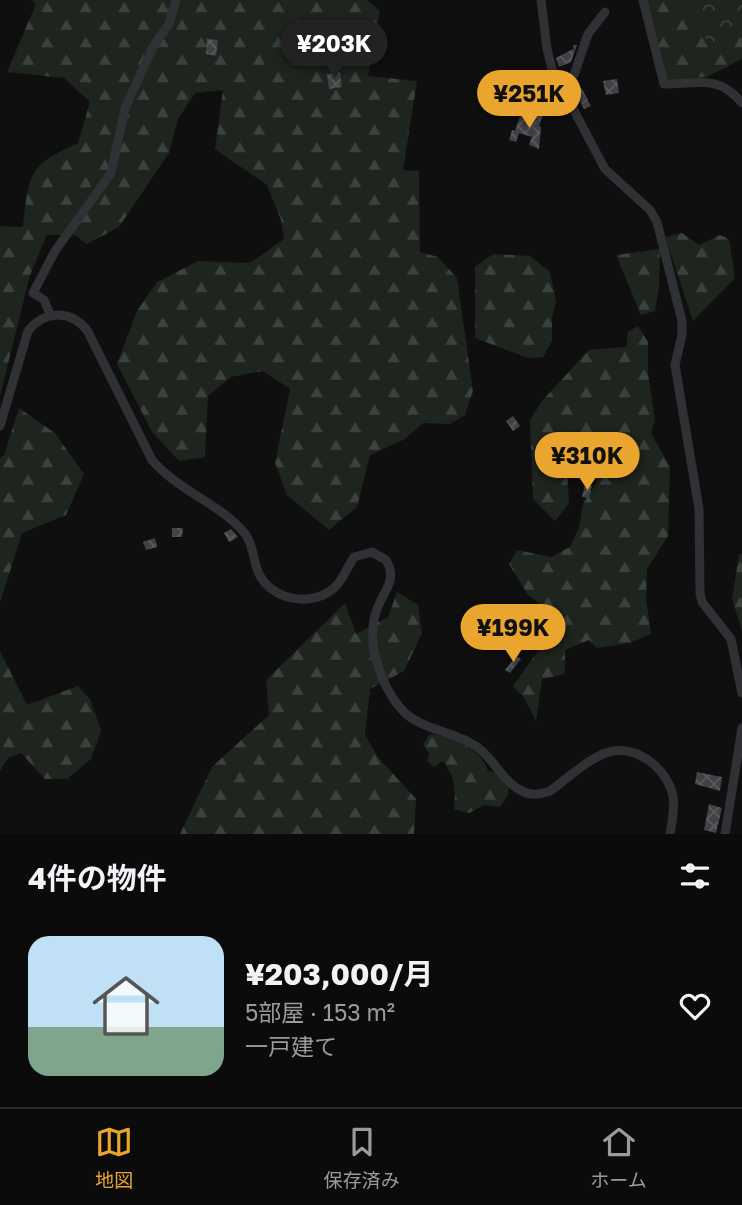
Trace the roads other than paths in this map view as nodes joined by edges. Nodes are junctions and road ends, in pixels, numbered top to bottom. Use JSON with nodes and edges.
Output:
{"nodes":[{"id":1,"x":176,"y":0,"type":"edge"},
{"id":2,"x":541,"y":0,"type":"edge"},
{"id":3,"x":643,"y":0,"type":"edge"},
{"id":4,"x":605,"y":12,"type":"dead end"},
{"id":5,"x":561,"y":86,"type":"junction"},
{"id":6,"x":742,"y":103,"type":"edge"},
{"id":7,"x":51,"y":316,"type":"junction"},
{"id":8,"x":0,"y":426,"type":"edge"},
{"id":9,"x":742,"y":693,"type":"edge"},
{"id":10,"x":742,"y":728,"type":"edge"},
{"id":11,"x":670,"y":834,"type":"edge"},
{"id":12,"x":725,"y":834,"type":"edge"}],
"edges":[{"from":1,"to":7,"type":"street"},
{"from":2,"to":5,"type":"street"},
{"from":3,"to":6,"type":"street"},
{"from":4,"to":5,"type":"street"},
{"from":5,"to":9,"type":"street"},
{"from":7,"to":8,"type":"street"},
{"from":7,"to":11,"type":"street"},
{"from":10,"to":12,"type":"street"}]}
